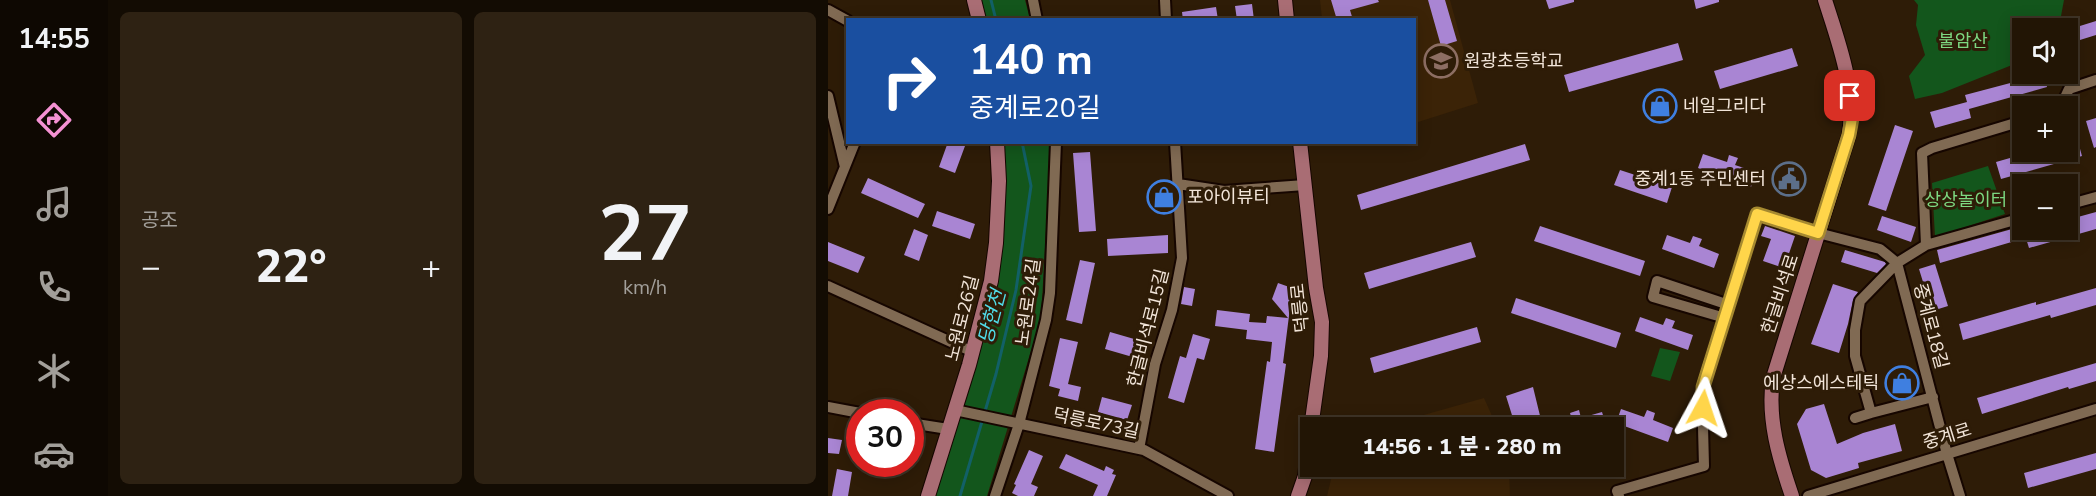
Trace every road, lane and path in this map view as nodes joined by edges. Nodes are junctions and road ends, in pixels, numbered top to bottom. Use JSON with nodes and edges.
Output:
{"nodes":[{"id":1,"x":974,"y":0,"type":"edge"},
{"id":2,"x":1032,"y":0,"type":"edge"},
{"id":3,"x":1165,"y":0,"type":"edge"},
{"id":4,"x":1285,"y":0,"type":"edge"},
{"id":5,"x":1825,"y":0,"type":"edge"},
{"id":6,"x":828,"y":10,"type":"edge"},
{"id":7,"x":978,"y":18,"type":"edge"},
{"id":8,"x":1036,"y":18,"type":"edge"},
{"id":9,"x":1166,"y":18,"type":"edge"},
{"id":10,"x":1287,"y":18,"type":"edge"},
{"id":11,"x":846,"y":20,"type":"edge"},
{"id":12,"x":2096,"y":80,"type":"edge"},
{"id":13,"x":828,"y":96,"type":"edge"},
{"id":14,"x":2066,"y":96,"type":"edge"},
{"id":15,"x":2012,"y":124,"type":"edge"},
{"id":16,"x":854,"y":144,"type":"edge"},
{"id":17,"x":997,"y":144,"type":"edge"},
{"id":18,"x":1056,"y":144,"type":"edge"},
{"id":19,"x":1175,"y":144,"type":"edge"},
{"id":20,"x":1300,"y":144,"type":"edge"},
{"id":21,"x":845,"y":167,"type":"junction"},
{"id":22,"x":1178,"y":184,"type":"junction"},
{"id":23,"x":1305,"y":185,"type":"junction"},
{"id":24,"x":2096,"y":197,"type":"edge"},
{"id":25,"x":2078,"y":202,"type":"edge"},
{"id":26,"x":828,"y":209,"type":"edge"},
{"id":27,"x":2012,"y":221,"type":"edge"},
{"id":28,"x":1818,"y":233,"type":"junction"},
{"id":29,"x":1926,"y":245,"type":"junction"},
{"id":30,"x":1897,"y":263,"type":"junction"},
{"id":31,"x":828,"y":286,"type":"edge"},
{"id":32,"x":1729,"y":305,"type":"junction"},
{"id":33,"x":1725,"y":318,"type":"junction"},
{"id":34,"x":973,"y":352,"type":"junction"},
{"id":35,"x":1933,"y":397,"type":"junction"},
{"id":36,"x":828,"y":408,"type":"edge"},
{"id":37,"x":2096,"y":409,"type":"edge"},
{"id":38,"x":955,"y":410,"type":"junction"},
{"id":39,"x":846,"y":411,"type":"edge"},
{"id":40,"x":1871,"y":413,"type":"junction"},
{"id":41,"x":1313,"y":417,"type":"edge"},
{"id":42,"x":1855,"y":418,"type":"dead end"},
{"id":43,"x":1019,"y":424,"type":"junction"},
{"id":44,"x":924,"y":425,"type":"edge"},
{"id":45,"x":948,"y":429,"type":"junction"},
{"id":46,"x":1139,"y":449,"type":"junction"},
{"id":47,"x":1947,"y":454,"type":"junction"},
{"id":48,"x":1305,"y":477,"type":"edge"},
{"id":49,"x":928,"y":496,"type":"edge"},
{"id":50,"x":995,"y":496,"type":"edge"},
{"id":51,"x":1228,"y":496,"type":"edge"},
{"id":52,"x":1298,"y":496,"type":"edge"},
{"id":53,"x":1618,"y":496,"type":"edge"},
{"id":54,"x":1792,"y":496,"type":"edge"},
{"id":55,"x":1808,"y":496,"type":"edge"},
{"id":56,"x":1960,"y":496,"type":"edge"}],
"edges":[{"from":1,"to":7,"type":"main road"},
{"from":2,"to":8,"type":"street"},
{"from":3,"to":9,"type":"street"},
{"from":4,"to":10,"type":"main road"},
{"from":5,"to":28,"type":"main road","name":"한글비석로"},
{"from":6,"to":11,"type":"street"},
{"from":12,"to":14,"type":"street"},
{"from":13,"to":21,"type":"street"},
{"from":15,"to":29,"type":"street"},
{"from":16,"to":21,"type":"street"},
{"from":17,"to":34,"type":"main road","name":"노원로26길"},
{"from":18,"to":43,"type":"street","name":"노원로24길"},
{"from":19,"to":22,"type":"street","name":"한글비석로15길"},
{"from":20,"to":23,"type":"main road","name":"덕릉로"},
{"from":21,"to":26,"type":"street"},
{"from":22,"to":23,"type":"street"},
{"from":22,"to":46,"type":"street","name":"한글비석로15길"},
{"from":23,"to":41,"type":"main road","name":"덕릉로"},
{"from":24,"to":25,"type":"street"},
{"from":27,"to":29,"type":"street"},
{"from":28,"to":30,"type":"street","name":"중계로18길"},
{"from":28,"to":32,"type":"street","name":"중계로18길"},
{"from":28,"to":54,"type":"main road","name":"한글비석로"},
{"from":29,"to":30,"type":"street"},
{"from":30,"to":35,"type":"street","name":"중계로18길"},
{"from":30,"to":40,"type":"street","name":"중계로18길"},
{"from":31,"to":34,"type":"street"},
{"from":32,"to":33,"type":"street"},
{"from":32,"to":33,"type":"street"},
{"from":33,"to":53,"type":"street"},
{"from":34,"to":38,"type":"main road","name":"노원로26길"},
{"from":35,"to":40,"type":"street","name":"중계로18길"},
{"from":35,"to":47,"type":"street","name":"중계로18길"},
{"from":36,"to":39,"type":"street"},
{"from":37,"to":47,"type":"street","name":"중계로"},
{"from":38,"to":43,"type":"street","name":"덕릉로73길"},
{"from":38,"to":45,"type":"main road","name":"노원로26길"},
{"from":40,"to":42,"type":"street"},
{"from":43,"to":46,"type":"street","name":"덕릉로73길"},
{"from":43,"to":50,"type":"street","name":"노원로24길"},
{"from":44,"to":45,"type":"street"},
{"from":45,"to":49,"type":"main road","name":"노원로26길"},
{"from":46,"to":51,"type":"street","name":"덕릉로73길"},
{"from":47,"to":55,"type":"street","name":"중계로"},
{"from":47,"to":56,"type":"street","name":"중계로18길"},
{"from":48,"to":52,"type":"main road","name":"덕릉로"}]}
